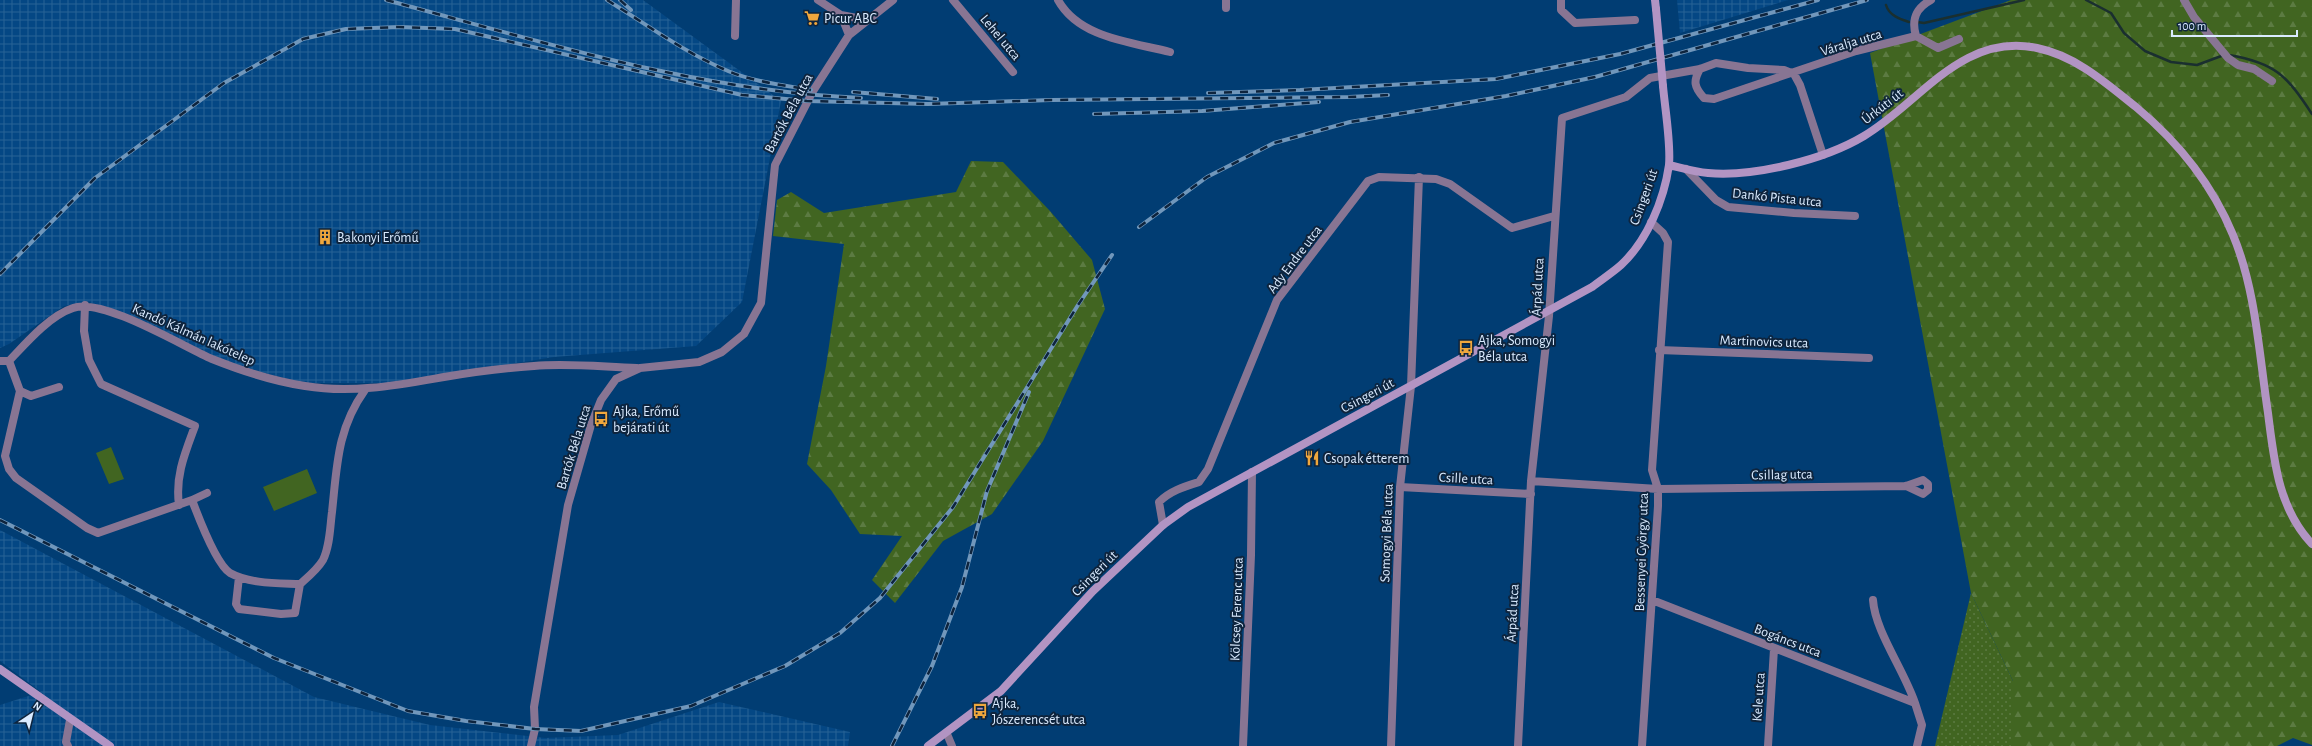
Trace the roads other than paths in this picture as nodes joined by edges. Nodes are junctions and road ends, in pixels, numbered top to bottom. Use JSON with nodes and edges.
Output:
{"nodes":[{"id":1,"x":736,"y":0,"type":"edge"},
{"id":2,"x":818,"y":0,"type":"edge"},
{"id":3,"x":893,"y":0,"type":"edge"},
{"id":4,"x":953,"y":0,"type":"edge"},
{"id":5,"x":1058,"y":0,"type":"edge"},
{"id":6,"x":1561,"y":0,"type":"edge"},
{"id":7,"x":1655,"y":0,"type":"edge"},
{"id":8,"x":1931,"y":0,"type":"edge"},
{"id":9,"x":2184,"y":0,"type":"edge"},
{"id":10,"x":841,"y":15,"type":"junction"},
{"id":11,"x":867,"y":20,"type":"junction"},
{"id":12,"x":1636,"y":20,"type":"dead end"},
{"id":13,"x":735,"y":36,"type":"dead end"},
{"id":14,"x":849,"y":36,"type":"junction"},
{"id":15,"x":1916,"y":36,"type":"junction"},
{"id":16,"x":1959,"y":39,"type":"dead end"},
{"id":17,"x":1170,"y":52,"type":"dead end"},
{"id":18,"x":1700,"y":69,"type":"junction"},
{"id":19,"x":1014,"y":72,"type":"dead end"},
{"id":20,"x":1794,"y":74,"type":"junction"},
{"id":21,"x":2272,"y":81,"type":"dead end"},
{"id":22,"x":1823,"y":155,"type":"junction"},
{"id":23,"x":1669,"y":165,"type":"junction"},
{"id":24,"x":1686,"y":169,"type":"junction"},
{"id":25,"x":1419,"y":177,"type":"junction"},
{"id":26,"x":1554,"y":216,"type":"junction"},
{"id":27,"x":1855,"y":216,"type":"dead end"},
{"id":28,"x":1651,"y":222,"type":"junction"},
{"id":29,"x":85,"y":305,"type":"junction"},
{"id":30,"x":1549,"y":311,"type":"junction"},
{"id":31,"x":1659,"y":350,"type":"junction"},
{"id":32,"x":1869,"y":358,"type":"dead end"},
{"id":33,"x":0,"y":361,"type":"edge"},
{"id":34,"x":9,"y":361,"type":"junction"},
{"id":35,"x":640,"y":368,"type":"junction"},
{"id":36,"x":1411,"y":386,"type":"junction"},
{"id":37,"x":59,"y":387,"type":"dead end"},
{"id":38,"x":366,"y":390,"type":"junction"},
{"id":39,"x":20,"y":391,"type":"junction"},
{"id":40,"x":1252,"y":472,"type":"junction"},
{"id":41,"x":1531,"y":481,"type":"junction"},
{"id":42,"x":1906,"y":486,"type":"dead end"},
{"id":43,"x":1400,"y":487,"type":"junction"},
{"id":44,"x":1658,"y":489,"type":"junction"},
{"id":45,"x":207,"y":493,"type":"dead end"},
{"id":46,"x":1531,"y":494,"type":"junction"},
{"id":47,"x":192,"y":500,"type":"junction"},
{"id":48,"x":180,"y":505,"type":"junction"},
{"id":49,"x":1163,"y":525,"type":"junction"},
{"id":50,"x":2312,"y":544,"type":"edge"},
{"id":51,"x":239,"y":577,"type":"junction"},
{"id":52,"x":300,"y":584,"type":"junction"},
{"id":53,"x":1652,"y":600,"type":"junction"},
{"id":54,"x":1873,"y":600,"type":"dead end"},
{"id":55,"x":1774,"y":649,"type":"junction"},
{"id":56,"x":0,"y":669,"type":"edge"},
{"id":57,"x":1915,"y":702,"type":"junction"},
{"id":58,"x":70,"y":720,"type":"junction"},
{"id":59,"x":947,"y":734,"type":"junction"},
{"id":60,"x":68,"y":746,"type":"edge"},
{"id":61,"x":110,"y":746,"type":"edge"},
{"id":62,"x":531,"y":746,"type":"edge"},
{"id":63,"x":928,"y":746,"type":"edge"},
{"id":64,"x":952,"y":746,"type":"edge"},
{"id":65,"x":1244,"y":746,"type":"edge"},
{"id":66,"x":1391,"y":746,"type":"edge"},
{"id":67,"x":1518,"y":746,"type":"edge"},
{"id":68,"x":1642,"y":746,"type":"edge"},
{"id":69,"x":1768,"y":746,"type":"edge"},
{"id":70,"x":1917,"y":746,"type":"edge"}],
"edges":[{"from":1,"to":13,"type":"street"},
{"from":2,"to":10,"type":"street"},
{"from":3,"to":11,"type":"street","name":"Bartók Béla utca"},
{"from":4,"to":19,"type":"street","name":"Lehel utca"},
{"from":5,"to":17,"type":"street"},
{"from":6,"to":12,"type":"street"},
{"from":7,"to":23,"type":"main road","name":"Csingeri út","bridge":true},
{"from":8,"to":15,"type":"street"},
{"from":9,"to":21,"type":"street"},
{"from":10,"to":11,"type":"street"},
{"from":10,"to":14,"type":"street"},
{"from":11,"to":14,"type":"street","name":"Bartók Béla utca"},
{"from":14,"to":35,"type":"street","name":"Bartók Béla utca"},
{"from":15,"to":16,"type":"street"},
{"from":15,"to":20,"type":"street","name":"Váralja utca"},
{"from":18,"to":20,"type":"street"},
{"from":18,"to":20,"type":"street","name":"Váralja utca"},
{"from":18,"to":26,"type":"street","name":"Árpád utca"},
{"from":20,"to":22,"type":"street"},
{"from":22,"to":24,"type":"main road","name":"Úrkúti út"},
{"from":22,"to":50,"type":"main road","name":"Úrkúti út"},
{"from":23,"to":24,"type":"main road","name":"Úrkúti út"},
{"from":23,"to":28,"type":"main road","name":"Csingeri út"},
{"from":24,"to":27,"type":"street","name":"Dankó Pista utca"},
{"from":25,"to":26,"type":"street","name":"Ady Endre utca"},
{"from":25,"to":36,"type":"street","name":"Somogyi Béla utca"},
{"from":25,"to":49,"type":"street","name":"Ady Endre utca"},
{"from":26,"to":30,"type":"street","name":"Árpád utca"},
{"from":28,"to":30,"type":"main road","name":"Csingeri út"},
{"from":28,"to":31,"type":"street","name":"Bessenyei György utca"},
{"from":29,"to":34,"type":"street"},
{"from":29,"to":38,"type":"street","name":"Kandó Kálmán lakótelep"},
{"from":29,"to":48,"type":"street"},
{"from":30,"to":36,"type":"main road","name":"Csingeri út"},
{"from":30,"to":41,"type":"street","name":"Árpád utca"},
{"from":31,"to":32,"type":"street","name":"Martinovics utca"},
{"from":31,"to":44,"type":"street","name":"Bessenyei György utca"},
{"from":33,"to":34,"type":"street"},
{"from":34,"to":39,"type":"street"},
{"from":35,"to":38,"type":"street","name":"Kandó Kálmán lakótelep"},
{"from":35,"to":62,"type":"street","name":"Bartók Béla utca"},
{"from":36,"to":40,"type":"main road","name":"Csingeri út"},
{"from":36,"to":43,"type":"street","name":"Somogyi Béla utca"},
{"from":37,"to":39,"type":"street"},
{"from":38,"to":52,"type":"street"},
{"from":39,"to":48,"type":"street"},
{"from":40,"to":49,"type":"main road","name":"Csingeri út"},
{"from":40,"to":65,"type":"street","name":"Kölcsey Ferenc utca"},
{"from":41,"to":44,"type":"street"},
{"from":41,"to":46,"type":"street","name":"Árpád utca"},
{"from":42,"to":44,"type":"street","name":"Csillag utca"},
{"from":43,"to":46,"type":"street","name":"Csille utca"},
{"from":43,"to":66,"type":"street","name":"Somogyi Béla utca"},
{"from":44,"to":53,"type":"street","name":"Bessenyei György utca"},
{"from":45,"to":47,"type":"street"},
{"from":46,"to":67,"type":"street","name":"Árpád utca"},
{"from":47,"to":48,"type":"street"},
{"from":47,"to":51,"type":"street"},
{"from":49,"to":59,"type":"main road","name":"Csingeri út"},
{"from":51,"to":52,"type":"street"},
{"from":51,"to":52,"type":"street"},
{"from":53,"to":55,"type":"street","name":"Bogáncs utca"},
{"from":53,"to":68,"type":"street","name":"Bessenyei György utca"},
{"from":54,"to":57,"type":"street"},
{"from":55,"to":57,"type":"street","name":"Bogáncs utca"},
{"from":55,"to":69,"type":"street","name":"Kele utca"},
{"from":56,"to":58,"type":"main road"},
{"from":57,"to":70,"type":"street"},
{"from":58,"to":60,"type":"street"},
{"from":58,"to":61,"type":"main road"},
{"from":59,"to":63,"type":"main road","name":"Csingeri út"},
{"from":59,"to":64,"type":"street"}]}
